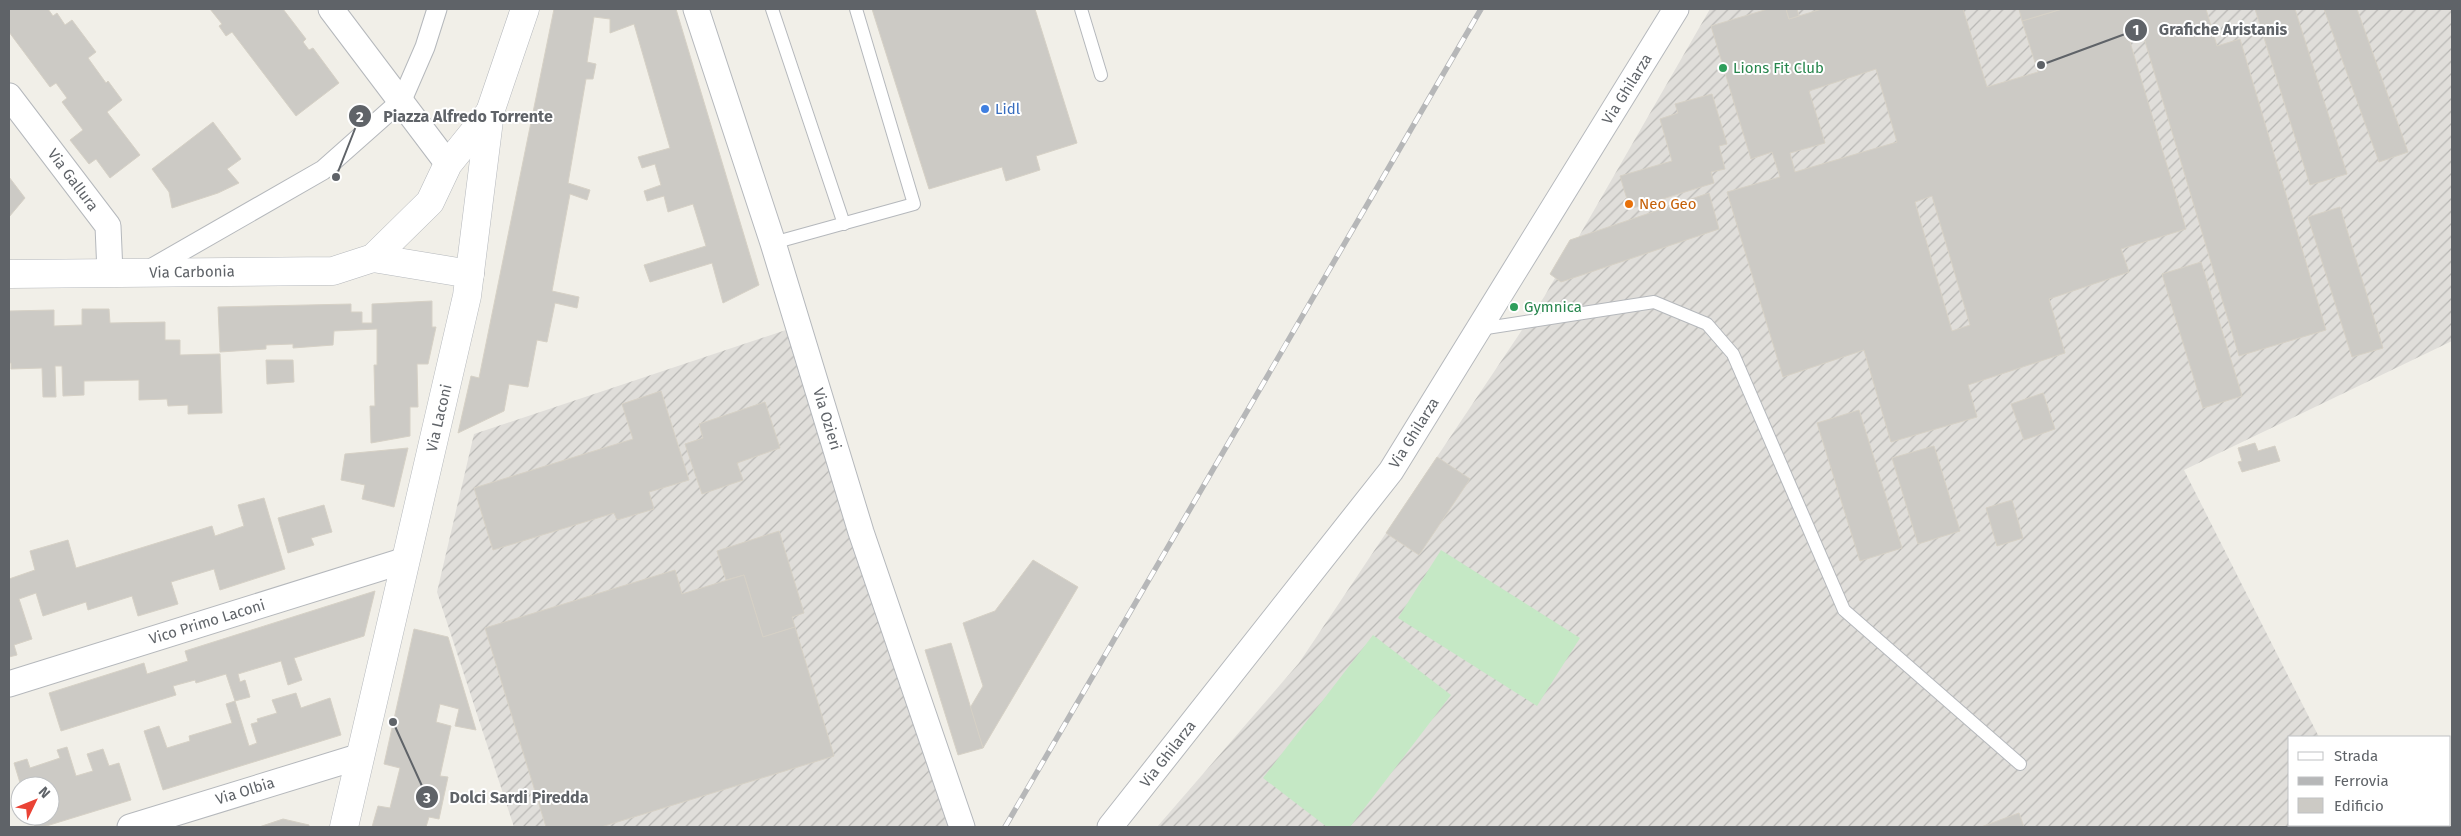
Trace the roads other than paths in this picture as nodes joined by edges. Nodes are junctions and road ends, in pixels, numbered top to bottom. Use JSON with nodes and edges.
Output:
{"nodes":[{"id":1,"x":331,"y":9,"type":"edge"},
{"id":2,"x":437,"y":9,"type":"edge"},
{"id":3,"x":525,"y":9,"type":"edge"},
{"id":4,"x":696,"y":9,"type":"edge"},
{"id":5,"x":772,"y":9,"type":"edge"},
{"id":6,"x":856,"y":9,"type":"edge"},
{"id":7,"x":1081,"y":9,"type":"edge"},
{"id":8,"x":1676,"y":9,"type":"edge"},
{"id":9,"x":1101,"y":74,"type":"dead end"},
{"id":10,"x":9,"y":96,"type":"edge"},
{"id":11,"x":402,"y":100,"type":"junction"},
{"id":12,"x":490,"y":112,"type":"junction"},
{"id":13,"x":448,"y":164,"type":"junction"},
{"id":14,"x":844,"y":224,"type":"junction"},
{"id":15,"x":773,"y":243,"type":"junction"},
{"id":16,"x":373,"y":258,"type":"junction"},
{"id":17,"x":110,"y":273,"type":"junction"},
{"id":18,"x":143,"y":273,"type":"junction"},
{"id":19,"x":9,"y":274,"type":"edge"},
{"id":20,"x":470,"y":274,"type":"junction"},
{"id":21,"x":1480,"y":329,"type":"junction"},
{"id":22,"x":406,"y":560,"type":"junction"},
{"id":23,"x":9,"y":684,"type":"edge"},
{"id":24,"x":361,"y":756,"type":"junction"},
{"id":25,"x":2020,"y":764,"type":"dead end"},
{"id":26,"x":130,"y":827,"type":"edge"},
{"id":27,"x":344,"y":827,"type":"edge"},
{"id":28,"x":962,"y":827,"type":"edge"},
{"id":29,"x":1110,"y":827,"type":"edge"}],
"edges":[{"from":1,"to":11,"type":"street"},
{"from":2,"to":11,"type":"street"},
{"from":3,"to":12,"type":"street","name":"Via Laconi"},
{"from":4,"to":15,"type":"street","name":"Via Ozieri"},
{"from":5,"to":14,"type":"lane"},
{"from":6,"to":14,"type":"lane"},
{"from":7,"to":9,"type":"lane"},
{"from":8,"to":21,"type":"street","name":"Via Ghilarza"},
{"from":10,"to":17,"type":"street","name":"Via Gallura"},
{"from":11,"to":13,"type":"street"},
{"from":11,"to":18,"type":"street"},
{"from":12,"to":13,"type":"street","name":"Via Carbonia"},
{"from":12,"to":20,"type":"street","name":"Via Laconi"},
{"from":13,"to":16,"type":"street","name":"Via Carbonia"},
{"from":14,"to":15,"type":"lane"},
{"from":15,"to":28,"type":"street","name":"Via Ozieri"},
{"from":16,"to":18,"type":"street","name":"Via Carbonia"},
{"from":16,"to":20,"type":"street","name":"Via Carbonia"},
{"from":17,"to":18,"type":"street","name":"Via Carbonia"},
{"from":17,"to":19,"type":"street","name":"Via Carbonia"},
{"from":20,"to":22,"type":"street","name":"Via Laconi"},
{"from":21,"to":25,"type":"lane"},
{"from":21,"to":29,"type":"street","name":"Via Ghilarza"},
{"from":22,"to":23,"type":"street","name":"Vico Primo Laconi"},
{"from":22,"to":24,"type":"street","name":"Via Laconi"},
{"from":24,"to":26,"type":"street","name":"Via Olbia"},
{"from":24,"to":27,"type":"street","name":"Via Laconi"}]}
